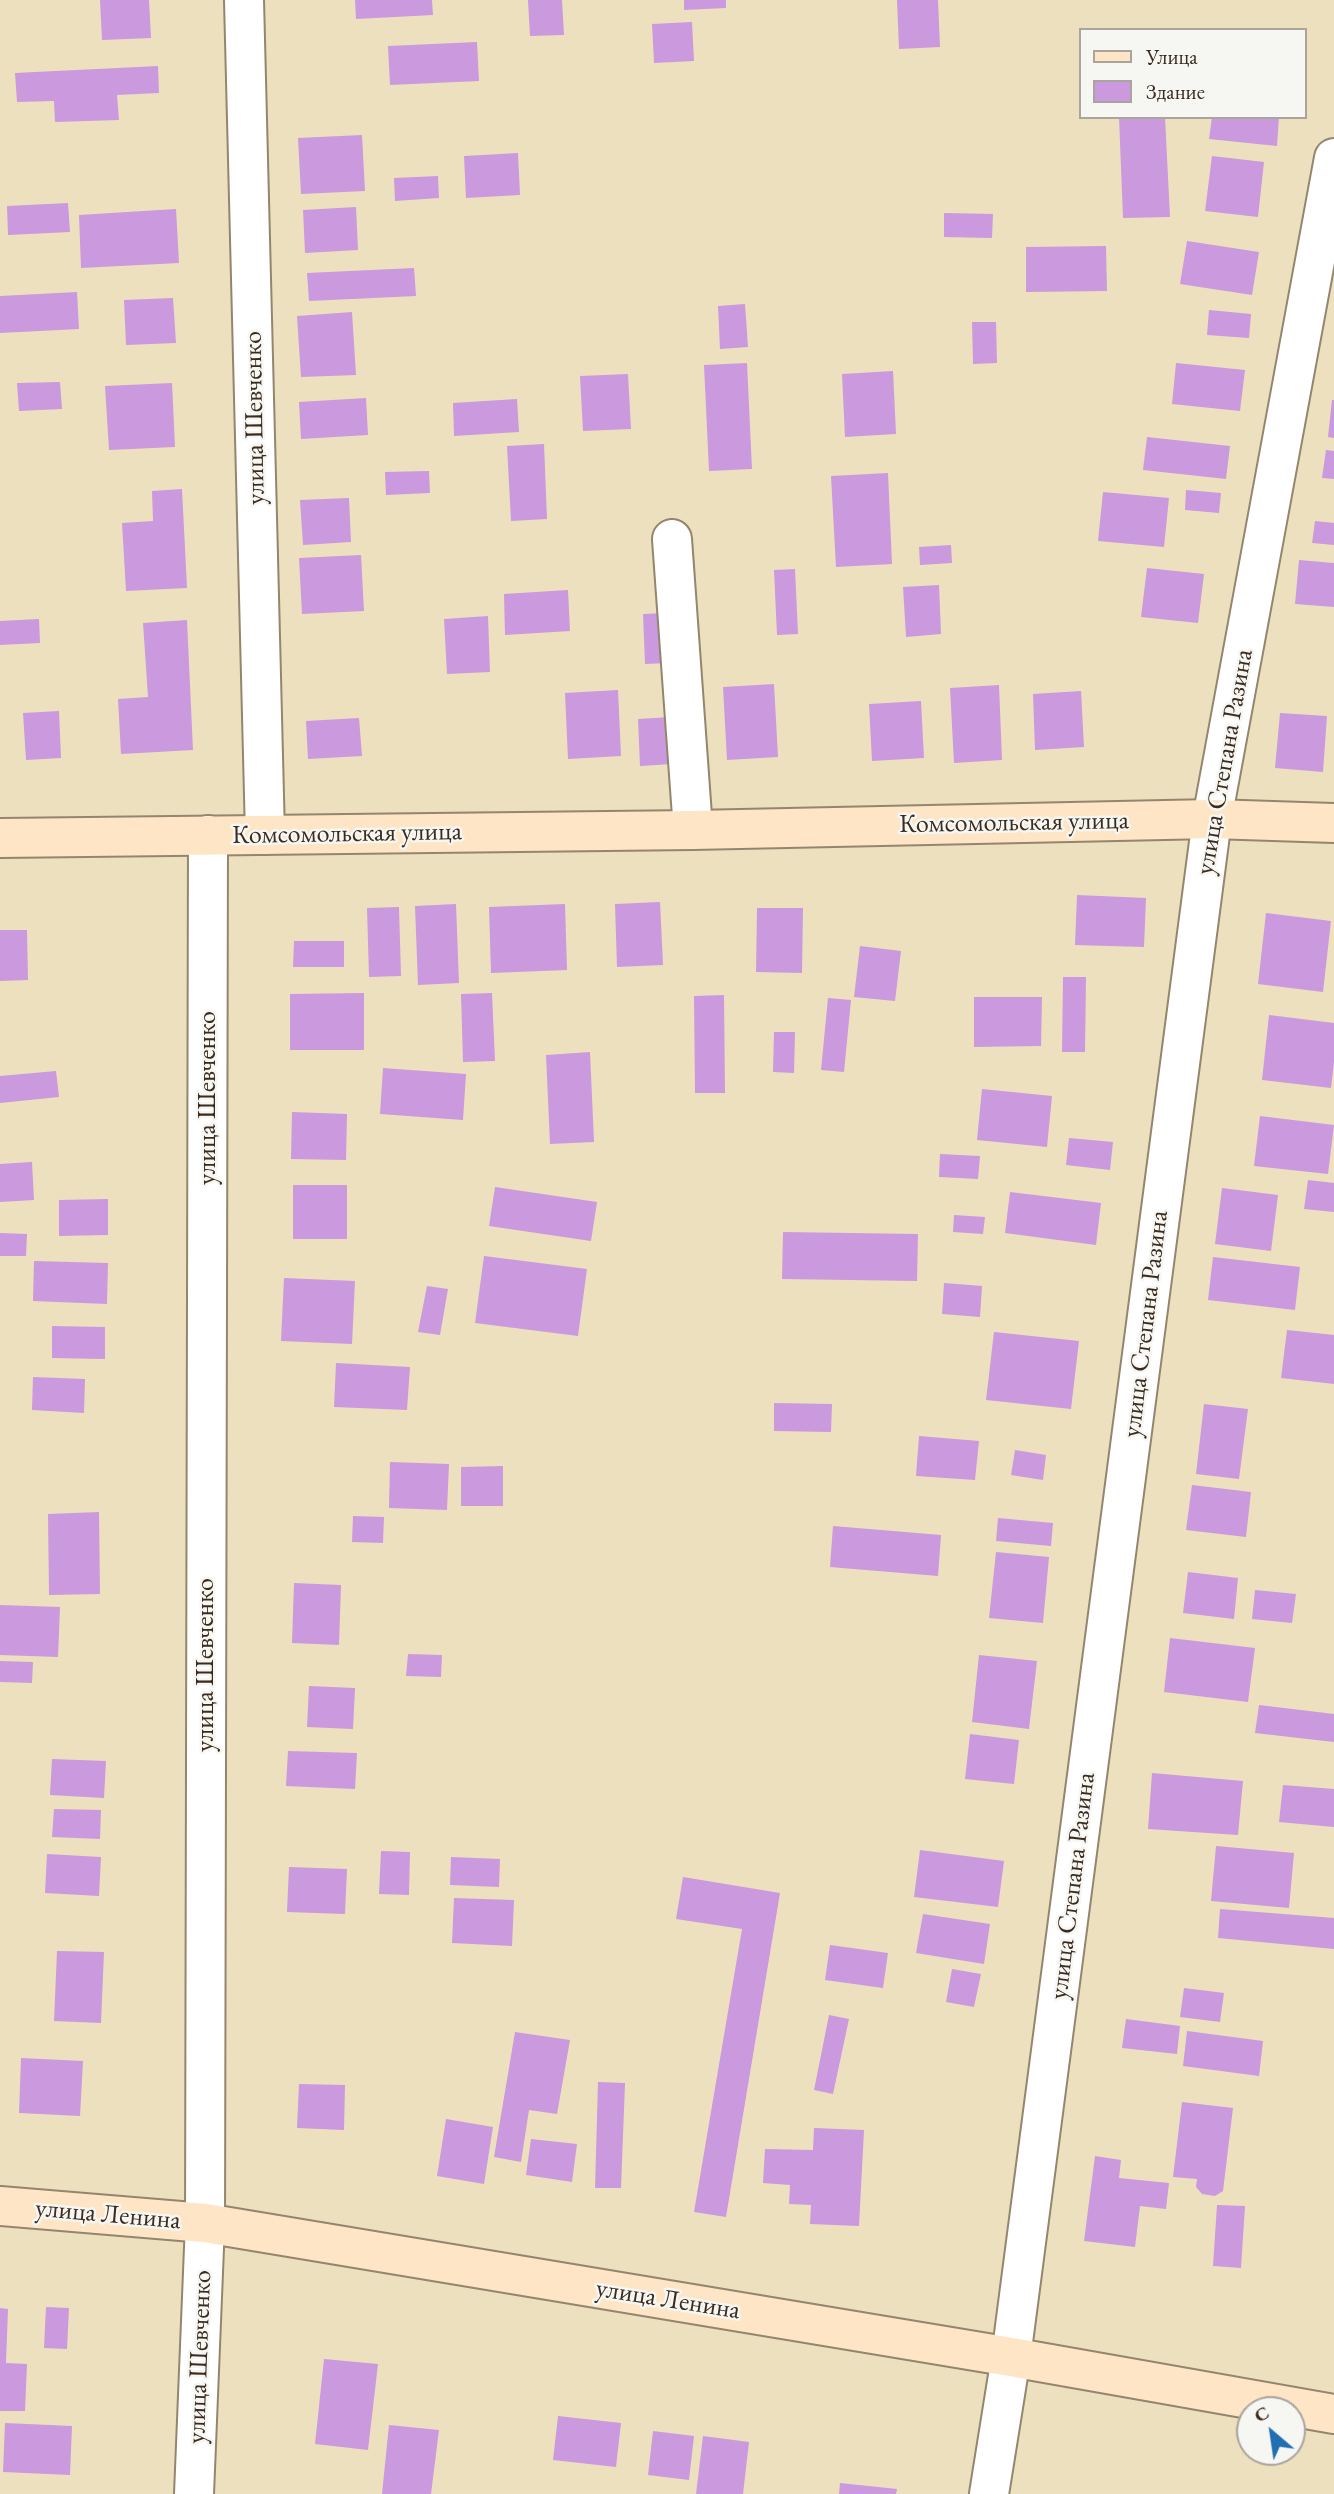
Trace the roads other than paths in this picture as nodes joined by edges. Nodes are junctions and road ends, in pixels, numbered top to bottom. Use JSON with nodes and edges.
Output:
{"nodes":[{"id":1,"x":244,"y":0,"type":"edge"},
{"id":2,"x":1334,"y":158,"type":"edge"},
{"id":3,"x":672,"y":539,"type":"dead end"},
{"id":4,"x":1213,"y":819,"type":"junction"},
{"id":5,"x":1334,"y":823,"type":"edge"},
{"id":6,"x":693,"y":830,"type":"junction"},
{"id":7,"x":208,"y":835,"type":"junction"},
{"id":8,"x":265,"y":835,"type":"junction"},
{"id":9,"x":0,"y":838,"type":"edge"},
{"id":10,"x":0,"y":2206,"type":"edge"},
{"id":11,"x":205,"y":2223,"type":"junction"},
{"id":12,"x":1011,"y":2357,"type":"junction"},
{"id":13,"x":1334,"y":2414,"type":"edge"},
{"id":14,"x":194,"y":2494,"type":"edge"},
{"id":15,"x":989,"y":2494,"type":"edge"}],
"edges":[{"from":1,"to":8,"type":"street","name":"улица Шевченко"},
{"from":2,"to":4,"type":"street","name":"улица Степана Разина"},
{"from":3,"to":6,"type":"street"},
{"from":4,"to":5,"type":"main road","name":"Комсомольская улица"},
{"from":4,"to":6,"type":"main road","name":"Комсомольская улица"},
{"from":4,"to":12,"type":"street","name":"улица Степана Разина"},
{"from":6,"to":8,"type":"main road","name":"Комсомольская улица"},
{"from":7,"to":8,"type":"main road","name":"Комсомольская улица"},
{"from":7,"to":9,"type":"main road","name":"Комсомольская улица"},
{"from":7,"to":11,"type":"street","name":"улица Шевченко"},
{"from":10,"to":11,"type":"main road","name":"улица Ленина"},
{"from":11,"to":12,"type":"main road","name":"улица Ленина"},
{"from":11,"to":14,"type":"street","name":"улица Шевченко"},
{"from":12,"to":13,"type":"main road","name":"улица Ленина"},
{"from":12,"to":15,"type":"street","name":"улица Степана Разина"}]}
